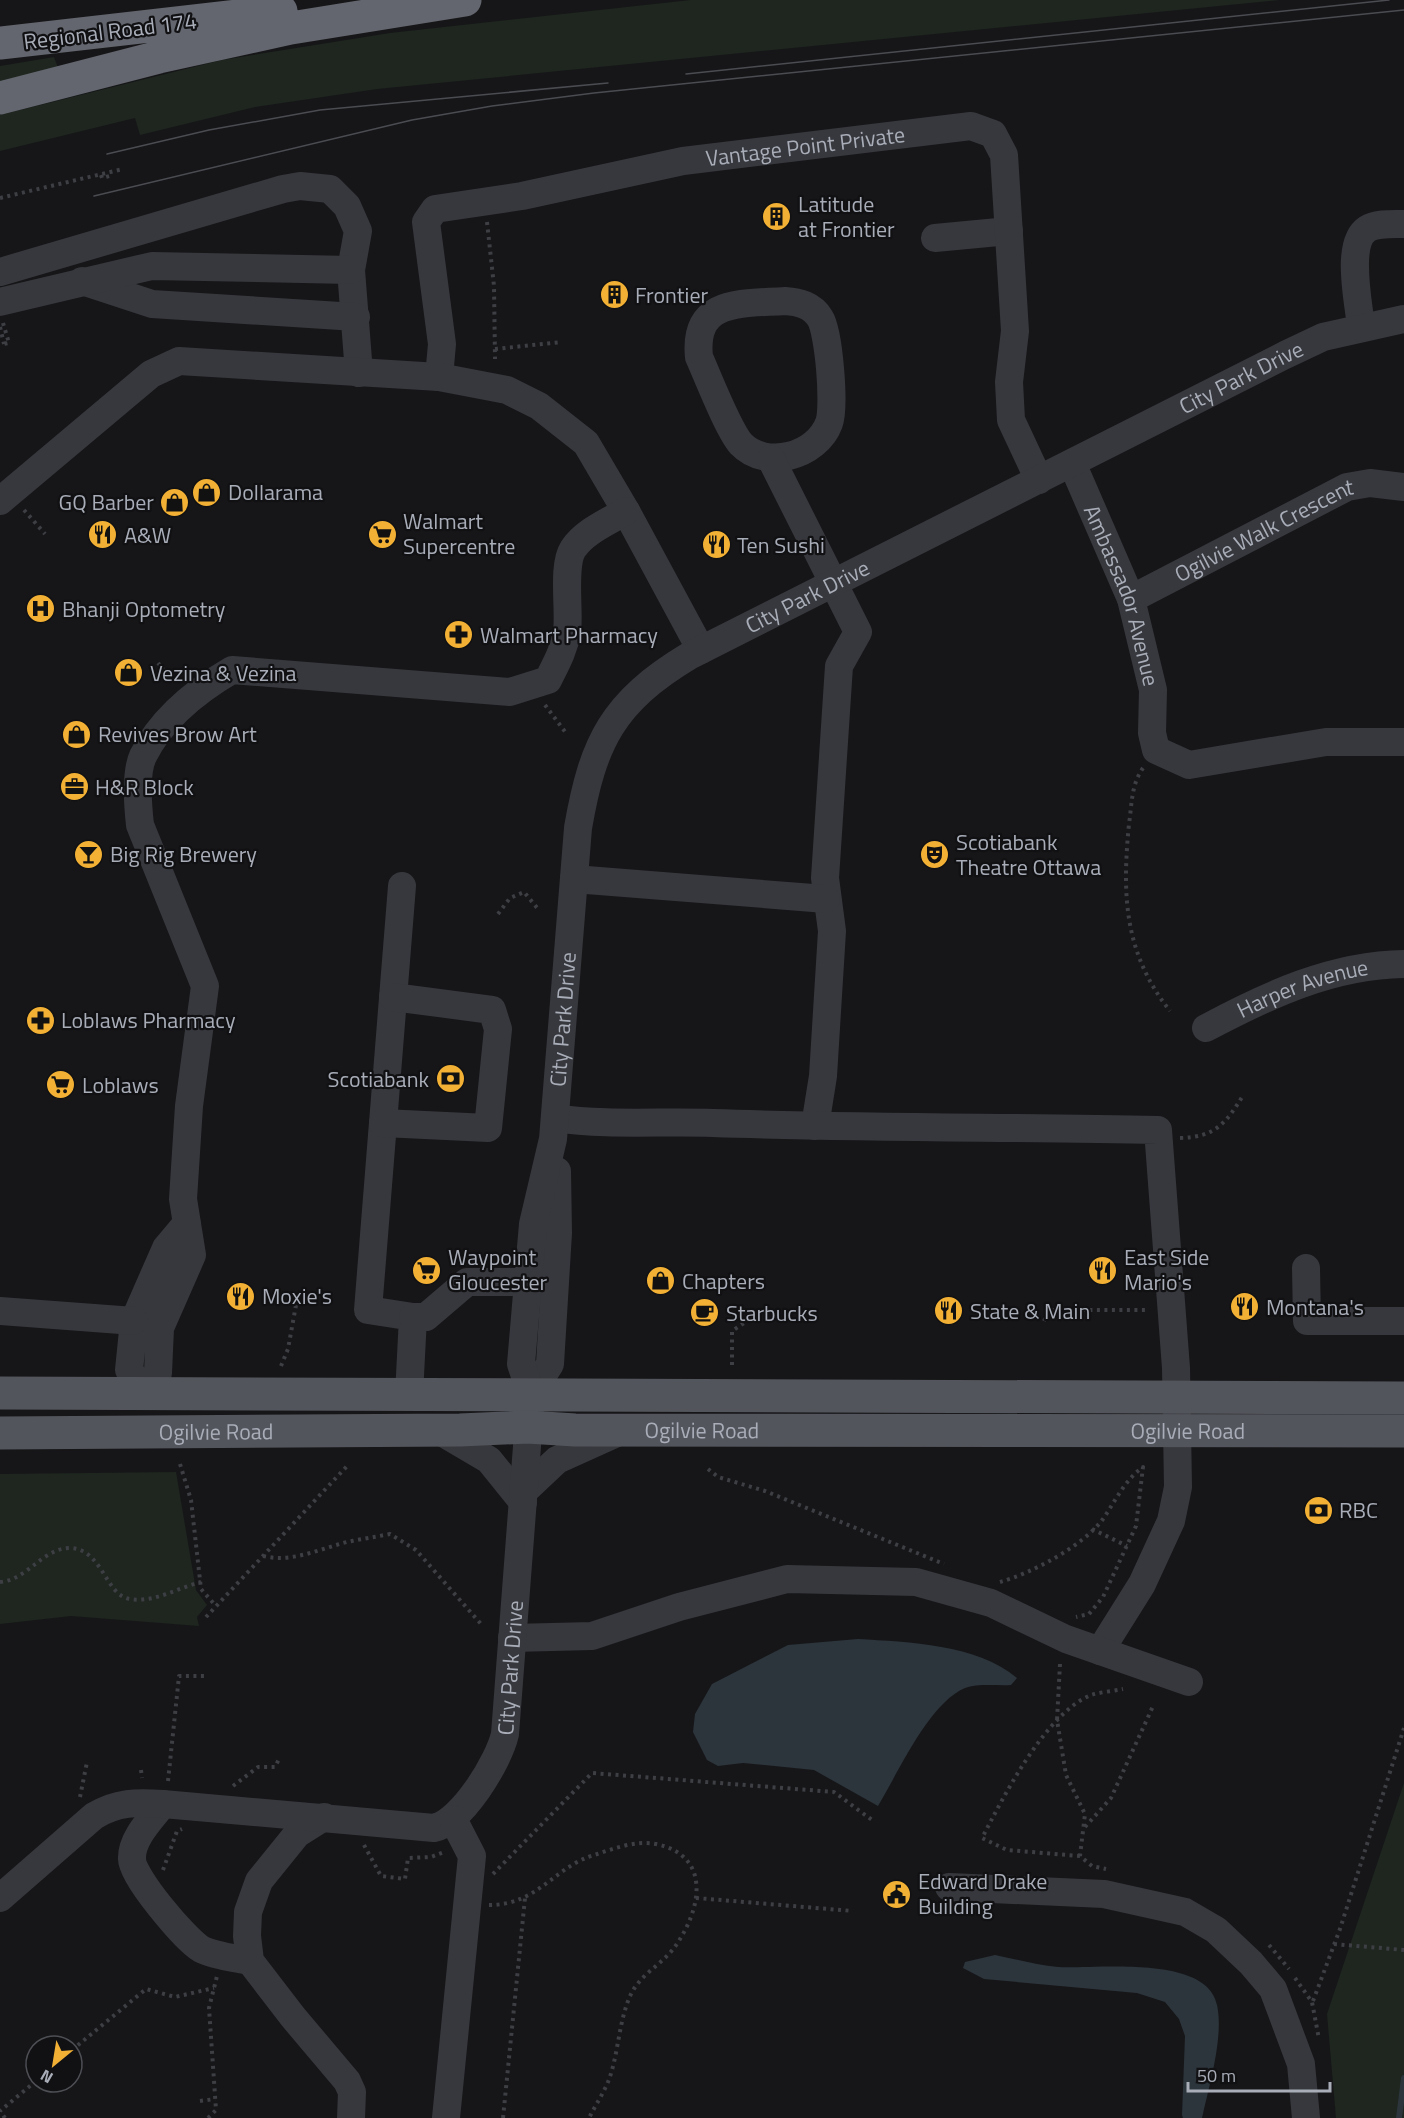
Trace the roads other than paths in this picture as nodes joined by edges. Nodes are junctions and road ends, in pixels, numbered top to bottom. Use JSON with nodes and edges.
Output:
{"nodes":[{"id":1,"x":398,"y":0,"type":"edge"},
{"id":2,"x":465,"y":0,"type":"edge"},
{"id":3,"x":0,"y":43,"type":"edge"},
{"id":4,"x":0,"y":98,"type":"edge"},
{"id":5,"x":1404,"y":224,"type":"edge"},
{"id":6,"x":1009,"y":231,"type":"junction"},
{"id":7,"x":935,"y":238,"type":"dead end"},
{"id":8,"x":351,"y":270,"type":"junction"},
{"id":9,"x":0,"y":272,"type":"edge"},
{"id":10,"x":82,"y":281,"type":"junction"},
{"id":11,"x":356,"y":317,"type":"junction"},
{"id":12,"x":2,"y":319,"type":"edge"},
{"id":13,"x":1404,"y":319,"type":"edge"},
{"id":14,"x":1361,"y":327,"type":"junction"},
{"id":15,"x":359,"y":374,"type":"junction"},
{"id":16,"x":440,"y":377,"type":"junction"},
{"id":17,"x":764,"y":457,"type":"junction"},
{"id":18,"x":1072,"y":463,"type":"junction"},
{"id":19,"x":1039,"y":480,"type":"junction"},
{"id":20,"x":1404,"y":487,"type":"edge"},
{"id":21,"x":12,"y":506,"type":"edge"},
{"id":22,"x":626,"y":511,"type":"junction"},
{"id":23,"x":832,"y":584,"type":"junction"},
{"id":24,"x":1131,"y":599,"type":"junction"},
{"id":25,"x":701,"y":650,"type":"junction"},
{"id":26,"x":1404,"y":742,"type":"edge"},
{"id":27,"x":574,"y":879,"type":"junction"},
{"id":28,"x":402,"y":886,"type":"dead end"},
{"id":29,"x":826,"y":899,"type":"junction"},
{"id":30,"x":1404,"y":964,"type":"edge"},
{"id":31,"x":393,"y":998,"type":"junction"},
{"id":32,"x":1206,"y":1028,"type":"dead end"},
{"id":33,"x":383,"y":1123,"type":"junction"},
{"id":34,"x":815,"y":1126,"type":"junction"},
{"id":35,"x":554,"y":1129,"type":"junction"},
{"id":36,"x":187,"y":1223,"type":"junction"},
{"id":37,"x":1306,"y":1268,"type":"dead end"},
{"id":38,"x":528,"y":1282,"type":"junction"},
{"id":39,"x":0,"y":1311,"type":"edge"},
{"id":40,"x":413,"y":1317,"type":"junction"},
{"id":41,"x":134,"y":1321,"type":"junction"},
{"id":42,"x":1404,"y":1321,"type":"edge"},
{"id":43,"x":0,"y":1393,"type":"edge"},
{"id":44,"x":146,"y":1394,"type":"junction"},
{"id":45,"x":531,"y":1394,"type":"junction"},
{"id":46,"x":409,"y":1395,"type":"junction"},
{"id":47,"x":1178,"y":1396,"type":"junction"},
{"id":48,"x":1404,"y":1398,"type":"edge"},
{"id":49,"x":528,"y":1427,"type":"junction"},
{"id":50,"x":438,"y":1430,"type":"junction"},
{"id":51,"x":624,"y":1430,"type":"junction"},
{"id":52,"x":1404,"y":1431,"type":"edge"},
{"id":53,"x":1179,"y":1432,"type":"junction"},
{"id":54,"x":0,"y":1433,"type":"edge"},
{"id":55,"x":523,"y":1497,"type":"junction"},
{"id":56,"x":512,"y":1638,"type":"junction"},
{"id":57,"x":1100,"y":1651,"type":"junction"},
{"id":58,"x":1189,"y":1682,"type":"dead end"},
{"id":59,"x":165,"y":1792,"type":"junction"},
{"id":60,"x":324,"y":1817,"type":"junction"},
{"id":61,"x":459,"y":1829,"type":"junction"},
{"id":62,"x":949,"y":1887,"type":"dead end"},
{"id":63,"x":0,"y":1898,"type":"edge"},
{"id":64,"x":250,"y":1960,"type":"junction"},
{"id":65,"x":351,"y":2118,"type":"edge"},
{"id":66,"x":446,"y":2118,"type":"edge"},
{"id":67,"x":1306,"y":2118,"type":"edge"}],
"edges":[{"from":1,"to":3,"type":"highway","name":"Regional Road 174"},
{"from":2,"to":4,"type":"highway"},
{"from":5,"to":14,"type":"street"},
{"from":6,"to":7,"type":"street"},
{"from":6,"to":16,"type":"street","name":"Vantage Point Private"},
{"from":6,"to":19,"type":"street","name":"Vantage Point Private"},
{"from":8,"to":9,"type":"street"},
{"from":8,"to":10,"type":"street"},
{"from":8,"to":11,"type":"street"},
{"from":10,"to":11,"type":"street"},
{"from":10,"to":12,"type":"street"},
{"from":11,"to":15,"type":"street"},
{"from":13,"to":14,"type":"street","name":"City Park Drive"},
{"from":14,"to":18,"type":"street","name":"City Park Drive"},
{"from":15,"to":16,"type":"street"},
{"from":15,"to":21,"type":"street"},
{"from":16,"to":22,"type":"street"},
{"from":17,"to":17,"type":"street"},
{"from":17,"to":23,"type":"street"},
{"from":18,"to":19,"type":"street","name":"City Park Drive"},
{"from":18,"to":24,"type":"street","name":"Ambassador Avenue"},
{"from":19,"to":23,"type":"street","name":"City Park Drive"},
{"from":20,"to":24,"type":"street","name":"Ogilvie Walk Crescent"},
{"from":22,"to":25,"type":"street"},
{"from":22,"to":36,"type":"street"},
{"from":23,"to":25,"type":"street","name":"City Park Drive"},
{"from":23,"to":29,"type":"street"},
{"from":24,"to":26,"type":"street","name":"Ambassador Avenue"},
{"from":25,"to":27,"type":"street","name":"City Park Drive"},
{"from":27,"to":29,"type":"street"},
{"from":27,"to":35,"type":"street","name":"City Park Drive"},
{"from":28,"to":31,"type":"street"},
{"from":29,"to":34,"type":"street"},
{"from":30,"to":32,"type":"street","name":"Harper Avenue"},
{"from":31,"to":33,"type":"street"},
{"from":31,"to":33,"type":"street"},
{"from":33,"to":40,"type":"street"},
{"from":34,"to":35,"type":"street"},
{"from":34,"to":47,"type":"street"},
{"from":35,"to":38,"type":"street","name":"City Park Drive"},
{"from":35,"to":45,"type":"street","name":"City Park Drive"},
{"from":36,"to":41,"type":"street"},
{"from":36,"to":44,"type":"street"},
{"from":37,"to":42,"type":"street"},
{"from":38,"to":40,"type":"street"},
{"from":38,"to":45,"type":"street","name":"City Park Drive"},
{"from":39,"to":41,"type":"street"},
{"from":40,"to":46,"type":"street"},
{"from":41,"to":44,"type":"street"},
{"from":43,"to":44,"type":"main road","name":"Ogilvie Road"},
{"from":44,"to":46,"type":"main road","name":"Ogilvie Road"},
{"from":45,"to":46,"type":"main road","name":"Ogilvie Road"},
{"from":45,"to":47,"type":"main road","name":"Ogilvie Road"},
{"from":45,"to":49,"type":"street","name":"City Park Drive"},
{"from":47,"to":48,"type":"main road","name":"Ogilvie Road"},
{"from":47,"to":53,"type":"street"},
{"from":49,"to":50,"type":"main road","name":"Ogilvie Road"},
{"from":49,"to":51,"type":"main road","name":"Ogilvie Road"},
{"from":49,"to":55,"type":"street","name":"City Park Drive"},
{"from":50,"to":54,"type":"main road","name":"Ogilvie Road"},
{"from":50,"to":55,"type":"street"},
{"from":51,"to":53,"type":"main road","name":"Ogilvie Road"},
{"from":51,"to":55,"type":"street"},
{"from":52,"to":53,"type":"main road","name":"Ogilvie Road"},
{"from":53,"to":57,"type":"street"},
{"from":55,"to":56,"type":"street","name":"City Park Drive"},
{"from":56,"to":57,"type":"street"},
{"from":56,"to":61,"type":"street","name":"City Park Drive"},
{"from":57,"to":58,"type":"street"},
{"from":59,"to":60,"type":"street"},
{"from":59,"to":63,"type":"street"},
{"from":59,"to":64,"type":"street"},
{"from":60,"to":61,"type":"street"},
{"from":60,"to":64,"type":"street"},
{"from":61,"to":66,"type":"street"},
{"from":62,"to":67,"type":"street"},
{"from":64,"to":65,"type":"street"}]}
